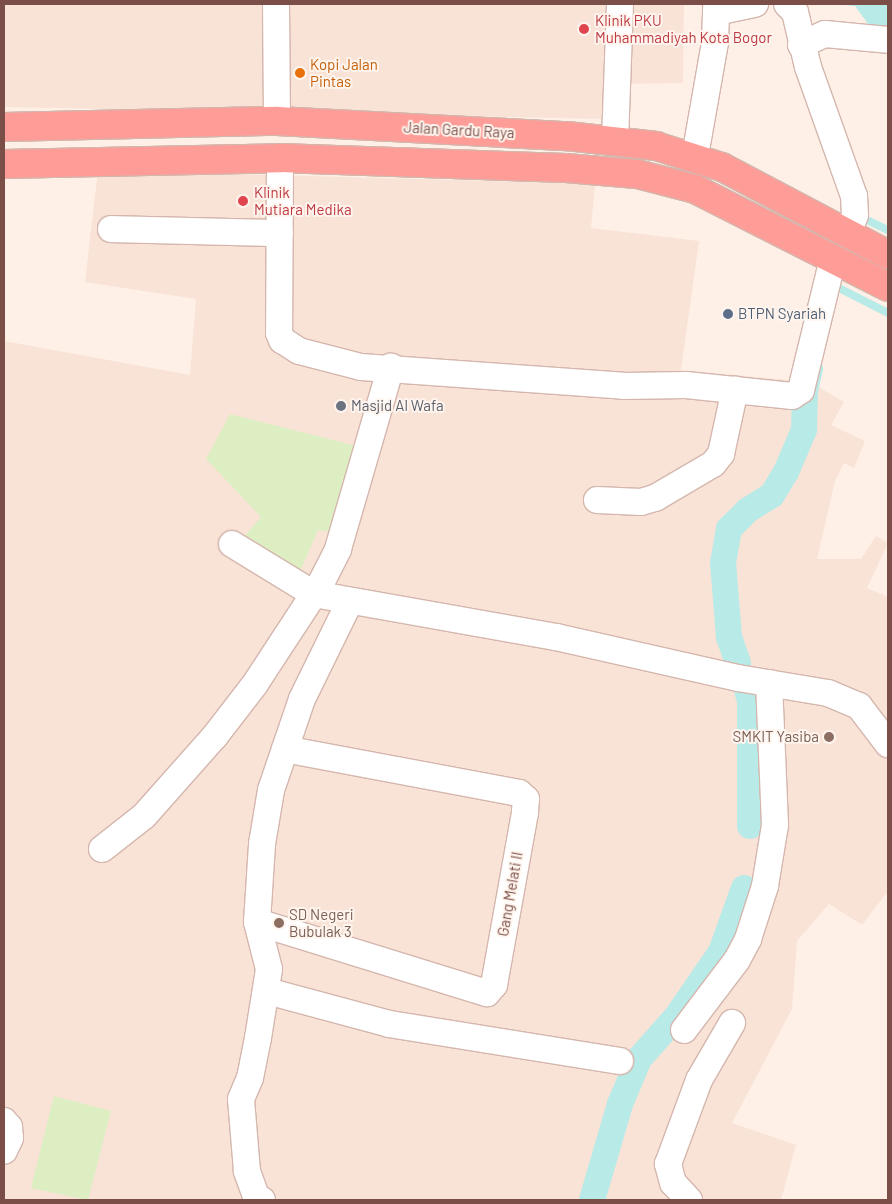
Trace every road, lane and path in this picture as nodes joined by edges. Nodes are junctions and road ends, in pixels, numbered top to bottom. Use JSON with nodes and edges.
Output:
{"nodes":[{"id":1,"x":276,"y":4,"type":"edge"},
{"id":2,"x":620,"y":4,"type":"edge"},
{"id":3,"x":756,"y":4,"type":"edge"},
{"id":4,"x":786,"y":4,"type":"edge"},
{"id":5,"x":716,"y":8,"type":"edge"},
{"id":6,"x":888,"y":40,"type":"edge"},
{"id":7,"x":801,"y":45,"type":"junction"},
{"id":8,"x":276,"y":121,"type":"junction"},
{"id":9,"x":4,"y":127,"type":"edge"},
{"id":10,"x":567,"y":136,"type":"junction"},
{"id":11,"x":615,"y":141,"type":"junction"},
{"id":12,"x":695,"y":156,"type":"junction"},
{"id":13,"x":280,"y":158,"type":"junction"},
{"id":14,"x":4,"y":164,"type":"edge"},
{"id":15,"x":566,"y":168,"type":"junction"},
{"id":16,"x":111,"y":228,"type":"dead end"},
{"id":17,"x":280,"y":233,"type":"junction"},
{"id":18,"x":864,"y":242,"type":"edge"},
{"id":19,"x":840,"y":262,"type":"junction"},
{"id":20,"x":888,"y":286,"type":"edge"},
{"id":21,"x":391,"y":367,"type":"junction"},
{"id":22,"x":735,"y":389,"type":"junction"},
{"id":23,"x":597,"y":500,"type":"dead end"},
{"id":24,"x":232,"y":544,"type":"dead end"},
{"id":25,"x":314,"y":594,"type":"junction"},
{"id":26,"x":350,"y":601,"type":"junction"},
{"id":27,"x":768,"y":683,"type":"junction"},
{"id":28,"x":887,"y":740,"type":"edge"},
{"id":29,"x":285,"y":749,"type":"junction"},
{"id":30,"x":102,"y":849,"type":"dead end"},
{"id":31,"x":257,"y":922,"type":"junction"},
{"id":32,"x":267,"y":991,"type":"junction"},
{"id":33,"x":732,"y":1023,"type":"dead end"},
{"id":34,"x":684,"y":1030,"type":"dead end"},
{"id":35,"x":620,"y":1061,"type":"dead end"},
{"id":36,"x":4,"y":1121,"type":"edge"},
{"id":37,"x":4,"y":1151,"type":"edge"},
{"id":38,"x":685,"y":1199,"type":"edge"},
{"id":39,"x":258,"y":1200,"type":"edge"}],
"edges":[{"from":1,"to":8,"type":"street"},
{"from":2,"to":11,"type":"street"},
{"from":3,"to":5,"type":"street"},
{"from":4,"to":7,"type":"street"},
{"from":5,"to":12,"type":"street"},
{"from":6,"to":7,"type":"street"},
{"from":7,"to":18,"type":"street"},
{"from":8,"to":9,"type":"highway","name":"Jalan Gardu Raya"},
{"from":8,"to":10,"type":"highway","name":"Jalan Gardu Raya"},
{"from":10,"to":11,"type":"highway","name":"Jalan Gardu Raya"},
{"from":10,"to":15,"type":"highway"},
{"from":11,"to":12,"type":"highway","name":"Jalan Gardu Raya"},
{"from":12,"to":18,"type":"highway","name":"Jalan Gardu Raya"},
{"from":13,"to":14,"type":"highway"},
{"from":13,"to":15,"type":"highway"},
{"from":13,"to":17,"type":"street"},
{"from":15,"to":19,"type":"highway"},
{"from":16,"to":17,"type":"street"},
{"from":17,"to":21,"type":"street"},
{"from":19,"to":20,"type":"highway"},
{"from":19,"to":22,"type":"street"},
{"from":21,"to":22,"type":"street"},
{"from":21,"to":25,"type":"street"},
{"from":22,"to":23,"type":"street"},
{"from":24,"to":25,"type":"street"},
{"from":25,"to":26,"type":"street"},
{"from":25,"to":30,"type":"street"},
{"from":26,"to":27,"type":"street"},
{"from":26,"to":29,"type":"street"},
{"from":27,"to":28,"type":"street"},
{"from":27,"to":34,"type":"street"},
{"from":29,"to":31,"type":"street"},
{"from":29,"to":31,"type":"street","name":"Gang Melati II"},
{"from":31,"to":32,"type":"street"},
{"from":32,"to":35,"type":"street"},
{"from":32,"to":39,"type":"street"},
{"from":33,"to":38,"type":"street"},
{"from":36,"to":37,"type":"street"}]}
